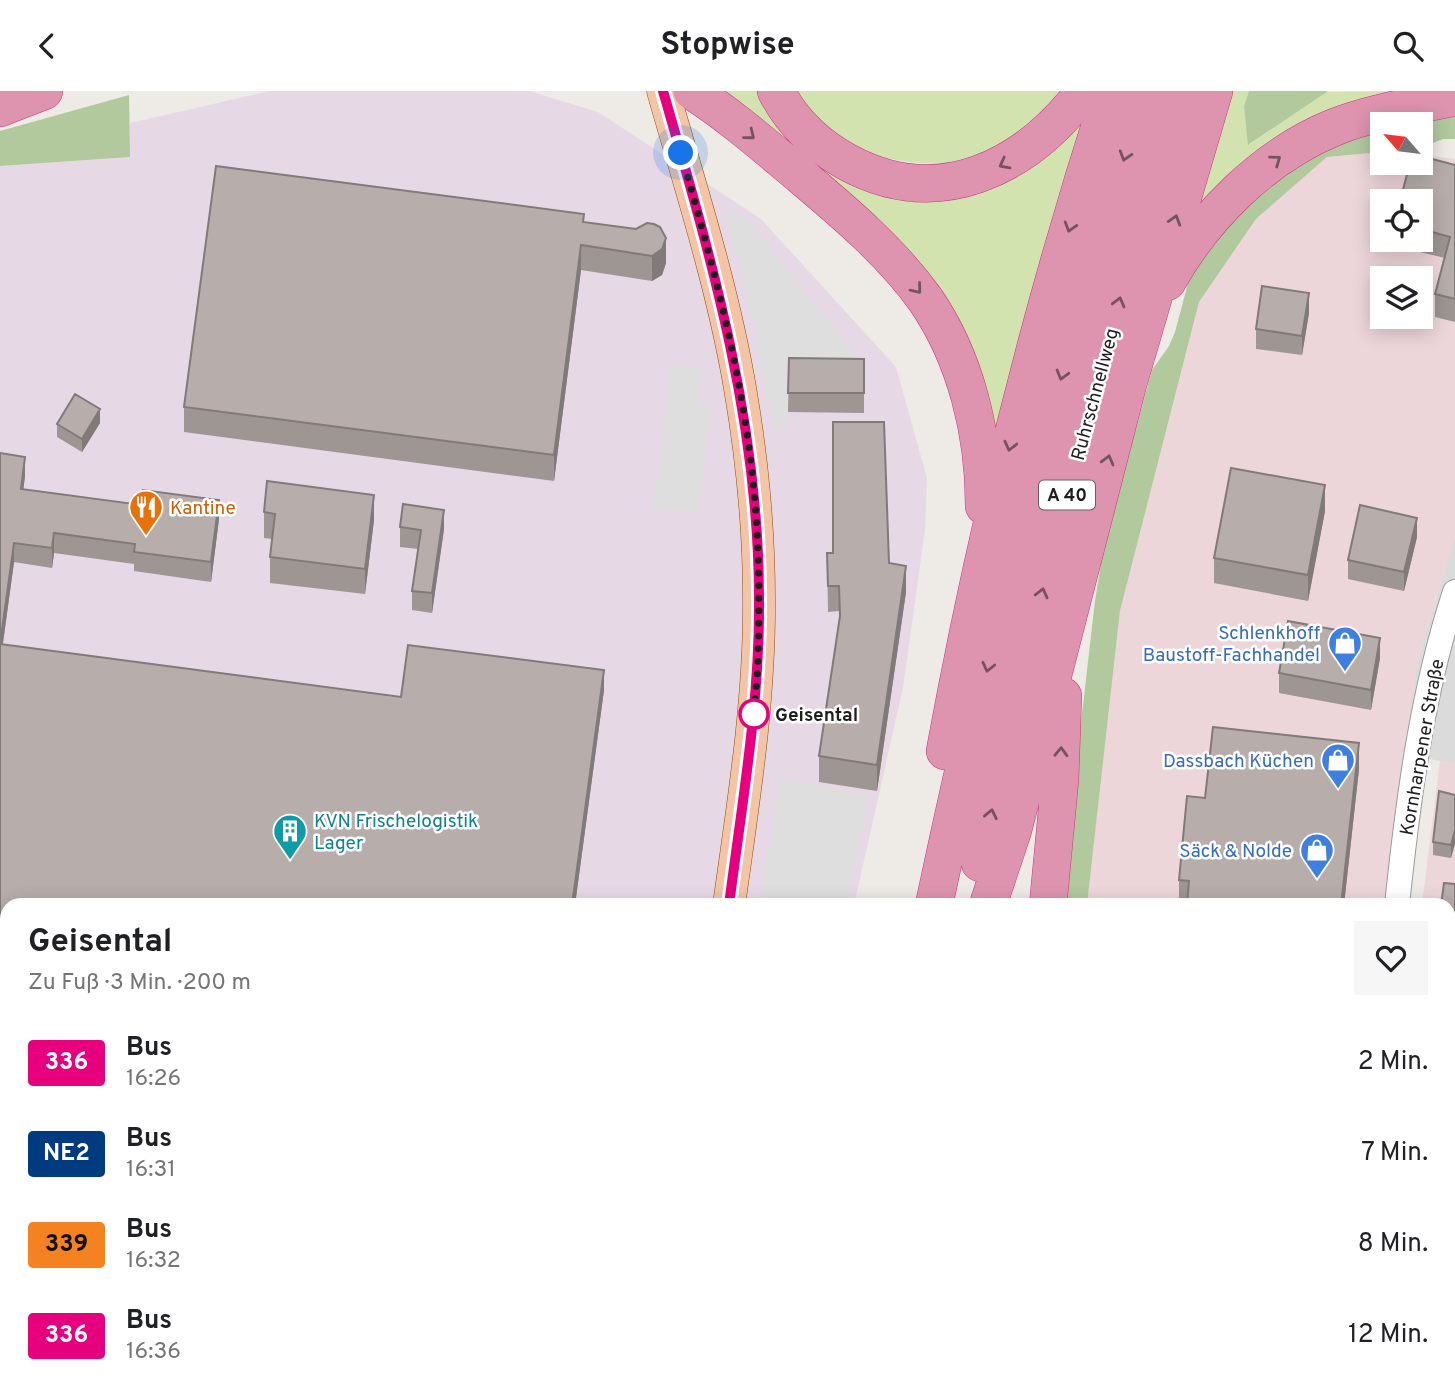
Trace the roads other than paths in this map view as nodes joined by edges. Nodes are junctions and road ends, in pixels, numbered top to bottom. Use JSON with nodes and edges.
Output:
{"nodes":[{"id":1,"x":44,"y":91,"type":"edge"},
{"id":2,"x":776,"y":91,"type":"edge"},
{"id":3,"x":1084,"y":91,"type":"edge"},
{"id":4,"x":1111,"y":91,"type":"edge"},
{"id":5,"x":1145,"y":91,"type":"edge"},
{"id":6,"x":1182,"y":91,"type":"edge"},
{"id":7,"x":1214,"y":91,"type":"edge"},
{"id":8,"x":684,"y":92,"type":"edge"},
{"id":9,"x":1455,"y":97,"type":"edge"},
{"id":10,"x":0,"y":108,"type":"edge"},
{"id":11,"x":1142,"y":333,"type":"junction"},
{"id":12,"x":977,"y":588,"type":"junction"},
{"id":13,"x":1455,"y":592,"type":"edge"},
{"id":14,"x":1072,"y":597,"type":"junction"},
{"id":15,"x":730,"y":898,"type":"edge"},
{"id":16,"x":928,"y":898,"type":"edge"},
{"id":17,"x":936,"y":898,"type":"edge"},
{"id":18,"x":973,"y":898,"type":"edge"},
{"id":19,"x":990,"y":898,"type":"edge"},
{"id":20,"x":1049,"y":898,"type":"edge"},
{"id":21,"x":1398,"y":898,"type":"edge"}],
"edges":[{"from":1,"to":10,"type":"highway"},
{"from":3,"to":2,"type":"highway","one_way":true},
{"from":4,"to":12,"type":"highway","one_way":true},
{"from":5,"to":17,"type":"highway","name":"Ruhrschnellweg","number":"A 40","one_way":true},
{"from":18,"to":6,"type":"highway","name":"Ruhrschnellweg","number":"A 40","one_way":true},
{"from":11,"to":7,"type":"highway","one_way":true},
{"from":8,"to":12,"type":"highway","one_way":true},
{"from":8,"to":15,"type":"main road"},
{"from":11,"to":9,"type":"highway","one_way":true},
{"from":14,"to":11,"type":"highway","one_way":true},
{"from":12,"to":16,"type":"highway"},
{"from":13,"to":21,"type":"street","name":"Kornharpener Straße"},
{"from":14,"to":19,"type":"highway"},
{"from":20,"to":14,"type":"highway","one_way":true}]}
